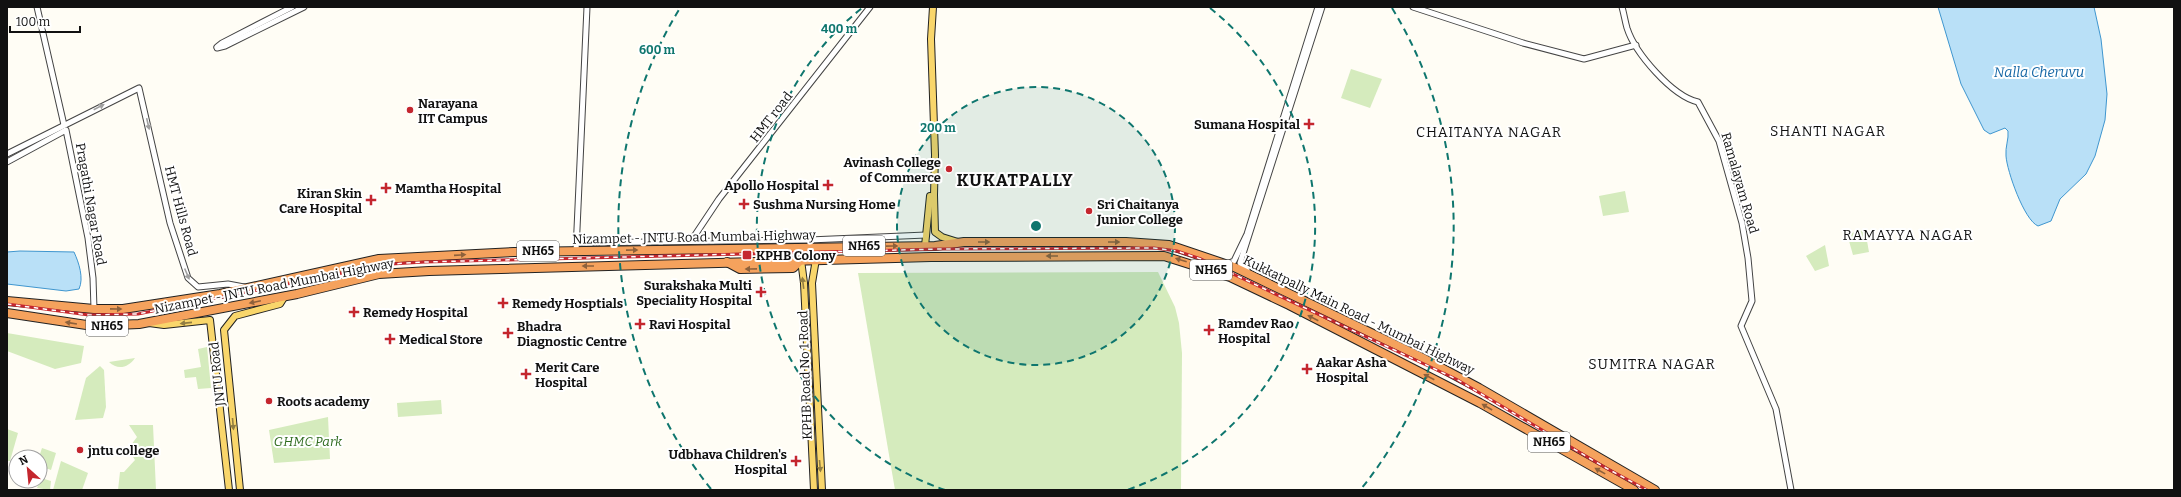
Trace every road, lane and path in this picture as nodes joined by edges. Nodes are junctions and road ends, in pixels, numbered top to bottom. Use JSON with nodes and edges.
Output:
{"nodes":[{"id":1,"x":37,"y":7,"type":"edge"},
{"id":2,"x":292,"y":7,"type":"edge"},
{"id":3,"x":304,"y":7,"type":"edge"},
{"id":4,"x":587,"y":7,"type":"edge"},
{"id":5,"x":870,"y":7,"type":"edge"},
{"id":6,"x":930,"y":7,"type":"edge"},
{"id":7,"x":933,"y":7,"type":"edge"},
{"id":8,"x":1318,"y":7,"type":"edge"},
{"id":9,"x":1322,"y":7,"type":"edge"},
{"id":10,"x":1413,"y":7,"type":"edge"},
{"id":11,"x":1622,"y":7,"type":"edge"},
{"id":12,"x":1636,"y":45,"type":"junction"},
{"id":13,"x":64,"y":125,"type":"junction"},
{"id":14,"x":7,"y":154,"type":"edge"},
{"id":15,"x":7,"y":162,"type":"edge"},
{"id":16,"x":926,"y":235,"type":"junction"},
{"id":17,"x":817,"y":240,"type":"junction"},
{"id":18,"x":691,"y":242,"type":"junction"},
{"id":19,"x":964,"y":242,"type":"junction"},
{"id":20,"x":1069,"y":242,"type":"junction"},
{"id":21,"x":1091,"y":242,"type":"junction"},
{"id":22,"x":928,"y":246,"type":"junction"},
{"id":23,"x":576,"y":247,"type":"junction"},
{"id":24,"x":826,"y":247,"type":"junction"},
{"id":25,"x":444,"y":256,"type":"junction"},
{"id":26,"x":1069,"y":256,"type":"junction"},
{"id":27,"x":1090,"y":256,"type":"junction"},
{"id":28,"x":425,"y":257,"type":"junction"},
{"id":29,"x":931,"y":257,"type":"joint"},
{"id":30,"x":816,"y":259,"type":"junction"},
{"id":31,"x":1227,"y":264,"type":"junction"},
{"id":32,"x":798,"y":265,"type":"junction"},
{"id":33,"x":441,"y":270,"type":"junction"},
{"id":34,"x":429,"y":271,"type":"junction"},
{"id":35,"x":1275,"y":287,"type":"junction"},
{"id":36,"x":249,"y":288,"type":"junction"},
{"id":37,"x":285,"y":296,"type":"junction"},
{"id":38,"x":7,"y":301,"type":"edge"},
{"id":39,"x":16,"y":302,"type":"junction"},
{"id":40,"x":94,"y":309,"type":"junction"},
{"id":41,"x":10,"y":314,"type":"edge"},
{"id":42,"x":149,"y":323,"type":"junction"},
{"id":43,"x":224,"y":330,"type":"junction"},
{"id":44,"x":212,"y":334,"type":"junction"},
{"id":45,"x":1479,"y":388,"type":"junction"},
{"id":46,"x":1472,"y":399,"type":"junction"},
{"id":47,"x":232,"y":411,"type":"junction"},
{"id":48,"x":221,"y":412,"type":"junction"},
{"id":49,"x":229,"y":490,"type":"edge"},
{"id":50,"x":240,"y":490,"type":"edge"},
{"id":51,"x":814,"y":490,"type":"edge"},
{"id":52,"x":822,"y":490,"type":"edge"},
{"id":53,"x":1634,"y":490,"type":"edge"},
{"id":54,"x":1655,"y":490,"type":"edge"},
{"id":55,"x":1791,"y":490,"type":"edge"}],
"edges":[{"from":1,"to":13,"type":"street"},
{"from":2,"to":3,"type":"street"},
{"from":4,"to":23,"type":"street"},
{"from":5,"to":18,"type":"street","name":"HMT road"},
{"from":6,"to":16,"type":"main road"},
{"from":7,"to":19,"type":"main road"},
{"from":8,"to":31,"type":"street"},
{"from":9,"to":35,"type":"street"},
{"from":10,"to":12,"type":"street"},
{"from":11,"to":12,"type":"street","name":"Ramalayam Road"},
{"from":12,"to":55,"type":"street","name":"Ramalayam Road"},
{"from":13,"to":14,"type":"street"},
{"from":13,"to":36,"type":"street","name":"HMT Hills Road","one_way":true},
{"from":15,"to":40,"type":"street","name":"Pragathi Nagar Road"},
{"from":16,"to":17,"type":"street"},
{"from":16,"to":22,"type":"main road"},
{"from":17,"to":18,"type":"street"},
{"from":17,"to":24,"type":"highway"},
{"from":18,"to":23,"type":"street"},
{"from":19,"to":20,"type":"highway","name":"Kukkatpally Main Road - Mumbai Highway","number":"NH65","one_way":true},
{"from":19,"to":22,"type":"highway","name":"Kukkatpally Main Road - Mumbai Highway","number":"NH65"},
{"from":20,"to":21,"type":"highway","name":"Kukkatpally Main Road - Mumbai Highway","number":"NH65"},
{"from":20,"to":26,"type":"highway"},
{"from":21,"to":27,"type":"highway"},
{"from":21,"to":31,"type":"highway","name":"Kukkatpally Main Road - Mumbai Highway","number":"NH65","one_way":true},
{"from":24,"to":22,"type":"highway","name":"Nizampet - JNTU Road Mumbai Highway","number":"NH65","one_way":true},
{"from":23,"to":24,"type":"highway","name":"Nizampet - JNTU Road Mumbai Highway","number":"NH65","one_way":true},
{"from":25,"to":23,"type":"highway","name":"Nizampet - JNTU Road Mumbai Highway","number":"NH65","one_way":true},
{"from":25,"to":28,"type":"highway","name":"Nizampet - JNTU Road Mumbai Highway","number":"NH65"},
{"from":25,"to":33,"type":"highway"},
{"from":26,"to":27,"type":"highway","name":"Kukkatpally Main Road - Mumbai Highway","number":"NH65"},
{"from":26,"to":29,"type":"highway","name":"Kukkatpally Main Road - Mumbai Highway","number":"NH65","one_way":true},
{"from":46,"to":27,"type":"highway","name":"Kukkatpally Main Road - Mumbai Highway","number":"NH65","one_way":true},
{"from":28,"to":34,"type":"highway"},
{"from":28,"to":36,"type":"highway","name":"Nizampet - JNTU Road Mumbai Highway","number":"NH65"},
{"from":29,"to":30,"type":"highway","name":"Nizampet - JNTU Road Mumbai Highway","number":"NH65"},
{"from":30,"to":32,"type":"highway","name":"Nizampet - JNTU Road Mumbai Highway","number":"NH65"},
{"from":30,"to":52,"type":"main road","name":"KPHB Road No 1 Road","one_way":true},
{"from":31,"to":35,"type":"highway","name":"Kukkatpally Main Road - Mumbai Highway","number":"NH65"},
{"from":32,"to":33,"type":"highway","name":"Nizampet - JNTU Road Mumbai Highway","number":"NH65","one_way":true},
{"from":51,"to":32,"type":"main road","name":"KPHB Road No 1 Road","one_way":true},
{"from":33,"to":34,"type":"highway","name":"Nizampet - JNTU Road Mumbai Highway","number":"NH65"},
{"from":34,"to":37,"type":"highway","name":"Nizampet - JNTU Road Mumbai Highway","number":"NH65"},
{"from":35,"to":45,"type":"highway","name":"Kukkatpally Main Road - Mumbai Highway","number":"NH65"},
{"from":40,"to":36,"type":"highway","name":"Nizampet - JNTU Road Mumbai Highway","number":"NH65","one_way":true},
{"from":37,"to":42,"type":"highway","name":"Nizampet - JNTU Road Mumbai Highway","number":"NH65","one_way":true},
{"from":37,"to":43,"type":"main road","name":"JNTU Road"},
{"from":38,"to":39,"type":"highway","name":"Nizampet - JNTU Road Mumbai Highway","number":"NH65"},
{"from":39,"to":40,"type":"highway","name":"Nizampet - JNTU Road Mumbai Highway","number":"NH65"},
{"from":39,"to":41,"type":"highway"},
{"from":42,"to":41,"type":"highway","name":"Nizampet - JNTU Road Mumbai Highway","number":"NH65","one_way":true},
{"from":44,"to":42,"type":"main road","name":"JNTU Road","one_way":true},
{"from":43,"to":44,"type":"main road"},
{"from":43,"to":47,"type":"main road","name":"JNTU Road"},
{"from":44,"to":48,"type":"main road","name":"JNTU Road"},
{"from":45,"to":46,"type":"highway"},
{"from":45,"to":54,"type":"highway","name":"Kukkatpally Main Road - Mumbai Highway","number":"NH65"},
{"from":53,"to":46,"type":"highway","name":"Kukkatpally Main Road - Mumbai Highway","number":"NH65","one_way":true},
{"from":47,"to":48,"type":"main road"},
{"from":47,"to":50,"type":"main road","name":"JNTU Road","one_way":true},
{"from":48,"to":49,"type":"main road","name":"JNTU Road"}]}
